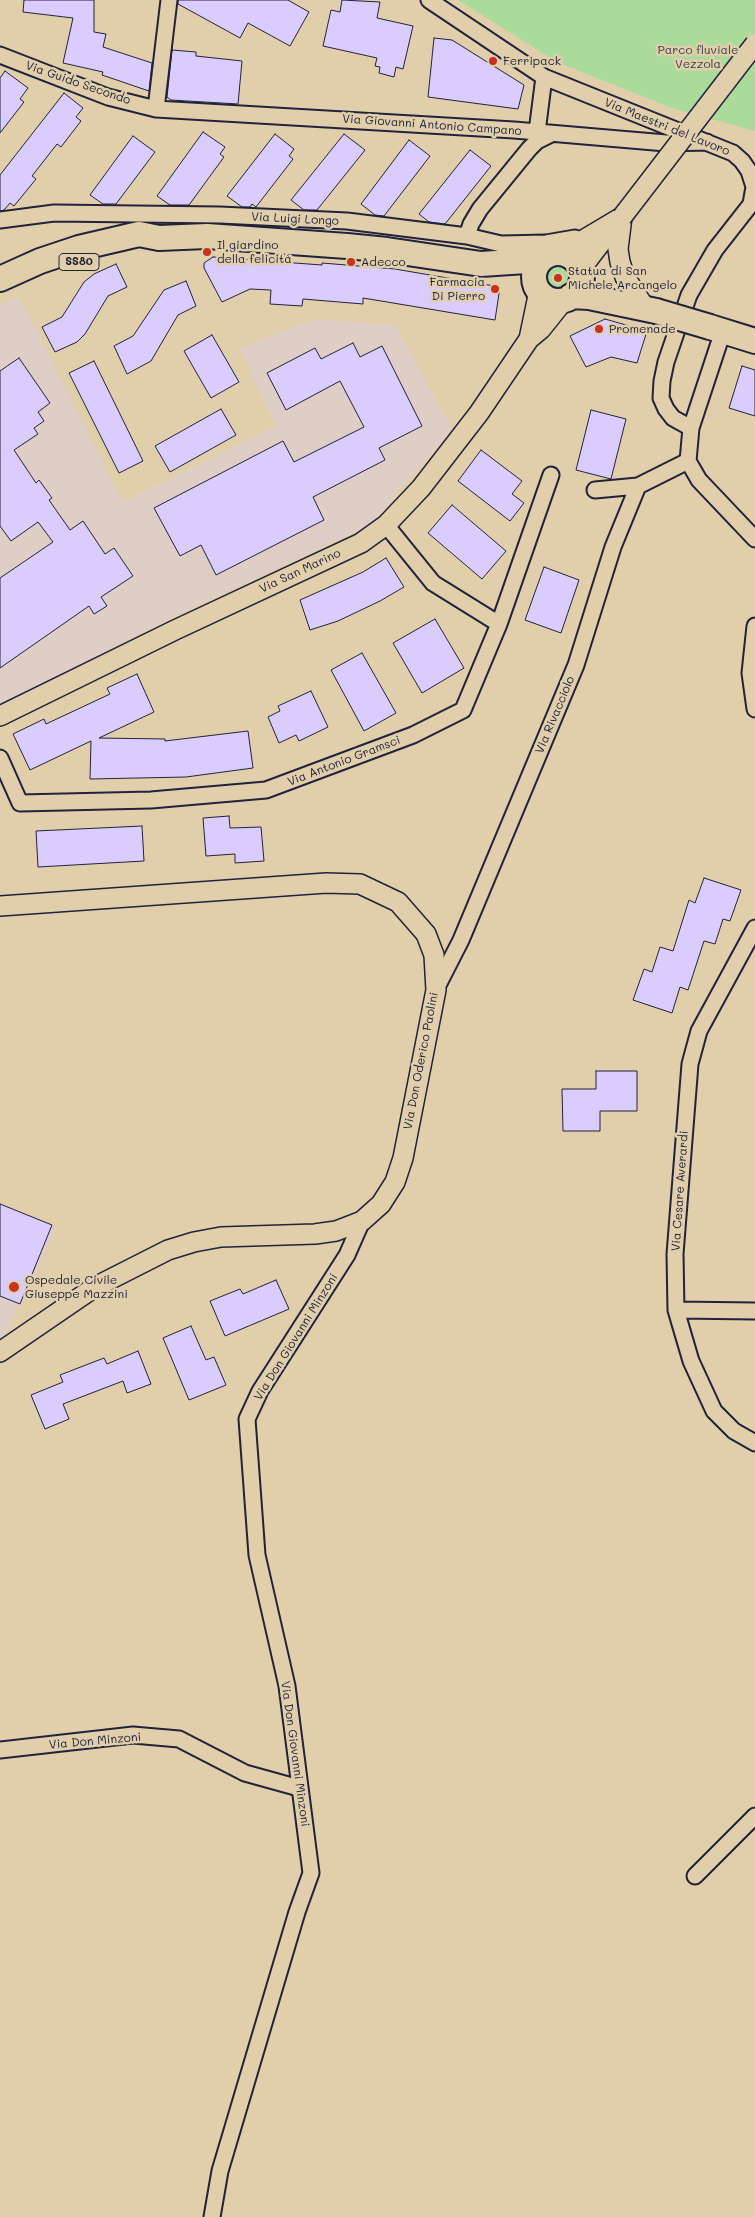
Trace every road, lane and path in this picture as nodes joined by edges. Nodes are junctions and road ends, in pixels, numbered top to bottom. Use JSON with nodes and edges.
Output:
{"nodes":[{"id":1,"x":169,"y":0,"type":"edge"},
{"id":2,"x":428,"y":0,"type":"edge"},
{"id":3,"x":755,"y":44,"type":"edge"},
{"id":4,"x":0,"y":55,"type":"edge"},
{"id":5,"x":544,"y":77,"type":"junction"},
{"id":6,"x":156,"y":109,"type":"junction"},
{"id":7,"x":514,"y":130,"type":"junction"},
{"id":8,"x":544,"y":133,"type":"junction"},
{"id":9,"x":707,"y":142,"type":"junction"},
{"id":10,"x":530,"y":149,"type":"junction"},
{"id":11,"x":622,"y":217,"type":"junction"},
{"id":12,"x":0,"y":220,"type":"edge"},
{"id":13,"x":467,"y":236,"type":"junction"},
{"id":14,"x":588,"y":237,"type":"junction"},
{"id":15,"x":159,"y":238,"type":"junction"},
{"id":16,"x":548,"y":257,"type":"junction"},
{"id":17,"x":481,"y":264,"type":"junction"},
{"id":18,"x":581,"y":271,"type":"junction"},
{"id":19,"x":0,"y":279,"type":"edge"},
{"id":20,"x":538,"y":290,"type":"junction"},
{"id":21,"x":0,"y":292,"type":"edge"},
{"id":22,"x":568,"y":298,"type":"junction"},
{"id":23,"x":651,"y":309,"type":"junction"},
{"id":24,"x":717,"y":329,"type":"junction"},
{"id":25,"x":529,"y":339,"type":"junction"},
{"id":26,"x":755,"y":341,"type":"edge"},
{"id":27,"x":691,"y":428,"type":"junction"},
{"id":28,"x":688,"y":461,"type":"junction"},
{"id":29,"x":551,"y":475,"type":"dead end"},
{"id":30,"x":638,"y":486,"type":"junction"},
{"id":31,"x":595,"y":490,"type":"dead end"},
{"id":32,"x":386,"y":525,"type":"junction"},
{"id":33,"x":755,"y":539,"type":"edge"},
{"id":34,"x":498,"y":624,"type":"junction"},
{"id":35,"x":755,"y":626,"type":"edge"},
{"id":36,"x":755,"y":709,"type":"edge"},
{"id":37,"x":0,"y":716,"type":"edge"},
{"id":38,"x":0,"y":758,"type":"edge"},
{"id":39,"x":0,"y":906,"type":"edge"},
{"id":40,"x":755,"y":928,"type":"edge"},
{"id":41,"x":436,"y":990,"type":"junction"},
{"id":42,"x":362,"y":1221,"type":"junction"},
{"id":43,"x":676,"y":1310,"type":"junction"},
{"id":44,"x":755,"y":1311,"type":"edge"},
{"id":45,"x":21,"y":1339,"type":"junction"},
{"id":46,"x":0,"y":1346,"type":"edge"},
{"id":47,"x":0,"y":1352,"type":"edge"},
{"id":48,"x":755,"y":1443,"type":"edge"},
{"id":49,"x":0,"y":1750,"type":"edge"},
{"id":50,"x":299,"y":1788,"type":"junction"},
{"id":51,"x":755,"y":1816,"type":"edge"},
{"id":52,"x":695,"y":1876,"type":"dead end"},
{"id":53,"x":212,"y":2217,"type":"edge"}],
"edges":[{"from":1,"to":6,"type":"street"},
{"from":2,"to":5,"type":"street","name":"Via Maestri del Lavoro"},
{"from":3,"to":11,"type":"street","bridge":true},
{"from":4,"to":6,"type":"street","name":"Via Guido Secondo"},
{"from":5,"to":8,"type":"street"},
{"from":5,"to":9,"type":"street","name":"Via Maestri del Lavoro"},
{"from":6,"to":7,"type":"street","name":"Via Giovanni Antonio Campano"},
{"from":7,"to":8,"type":"street","name":"Via Giovanni Antonio Campano"},
{"from":7,"to":10,"type":"street"},
{"from":8,"to":9,"type":"street","name":"Via Giovanni Antonio Campano"},
{"from":8,"to":10,"type":"street"},
{"from":9,"to":27,"type":"street","name":"Via Maestri del Lavoro"},
{"from":10,"to":13,"type":"street"},
{"from":11,"to":14,"type":"street"},
{"from":11,"to":18,"type":"street"},
{"from":11,"to":23,"type":"street"},
{"from":12,"to":13,"type":"street","name":"Via Luigi Longo"},
{"from":13,"to":14,"type":"street","name":"Via Luigi Longo"},
{"from":14,"to":16,"type":"street"},
{"from":15,"to":17,"type":"main road","number":"SS80"},
{"from":15,"to":19,"type":"main road","number":"SS80"},
{"from":15,"to":21,"type":"main road","number":"SS80"},
{"from":16,"to":17,"type":"main road","number":"SS80"},
{"from":16,"to":18,"type":"main road","number":"SS80"},
{"from":16,"to":20,"type":"main road"},
{"from":17,"to":20,"type":"main road","number":"SS80"},
{"from":18,"to":22,"type":"main road"},
{"from":18,"to":23,"type":"main road","number":"SS80"},
{"from":20,"to":22,"type":"main road","number":"SS80"},
{"from":20,"to":25,"type":"street","name":"Via San Marino"},
{"from":22,"to":23,"type":"main road","number":"SS80"},
{"from":22,"to":25,"type":"street","name":"Via San Marino"},
{"from":23,"to":24,"type":"main road","number":"SS80","bridge":true},
{"from":24,"to":26,"type":"main road","number":"SS80"},
{"from":24,"to":27,"type":"street"},
{"from":25,"to":32,"type":"street","name":"Via San Marino"},
{"from":27,"to":28,"type":"street"},
{"from":28,"to":30,"type":"street"},
{"from":28,"to":33,"type":"street"},
{"from":29,"to":34,"type":"street","name":"Via Antonio Gramsci"},
{"from":30,"to":31,"type":"street"},
{"from":30,"to":41,"type":"street","name":"Via Rivacciolo"},
{"from":32,"to":34,"type":"street"},
{"from":32,"to":37,"type":"street","name":"Via San Marino"},
{"from":34,"to":38,"type":"street","name":"Via Antonio Gramsci"},
{"from":35,"to":36,"type":"street"},
{"from":39,"to":41,"type":"street","name":"Via Don Oderico Paolini"},
{"from":40,"to":43,"type":"street","name":"Via Cesare Averardi"},
{"from":41,"to":42,"type":"street","name":"Via Don Oderico Paolini"},
{"from":42,"to":45,"type":"street","name":"Via Don Oderico Paolini"},
{"from":42,"to":50,"type":"street","name":"Via Don Giovanni Minzoni"},
{"from":43,"to":44,"type":"street"},
{"from":43,"to":48,"type":"street","name":"Via Cesare Averardi"},
{"from":45,"to":46,"type":"street"},
{"from":45,"to":47,"type":"street"},
{"from":49,"to":50,"type":"street","name":"Via Don Minzoni"},
{"from":50,"to":53,"type":"street","name":"Via Don Giovanni Minzoni"},
{"from":51,"to":52,"type":"street"}]}
